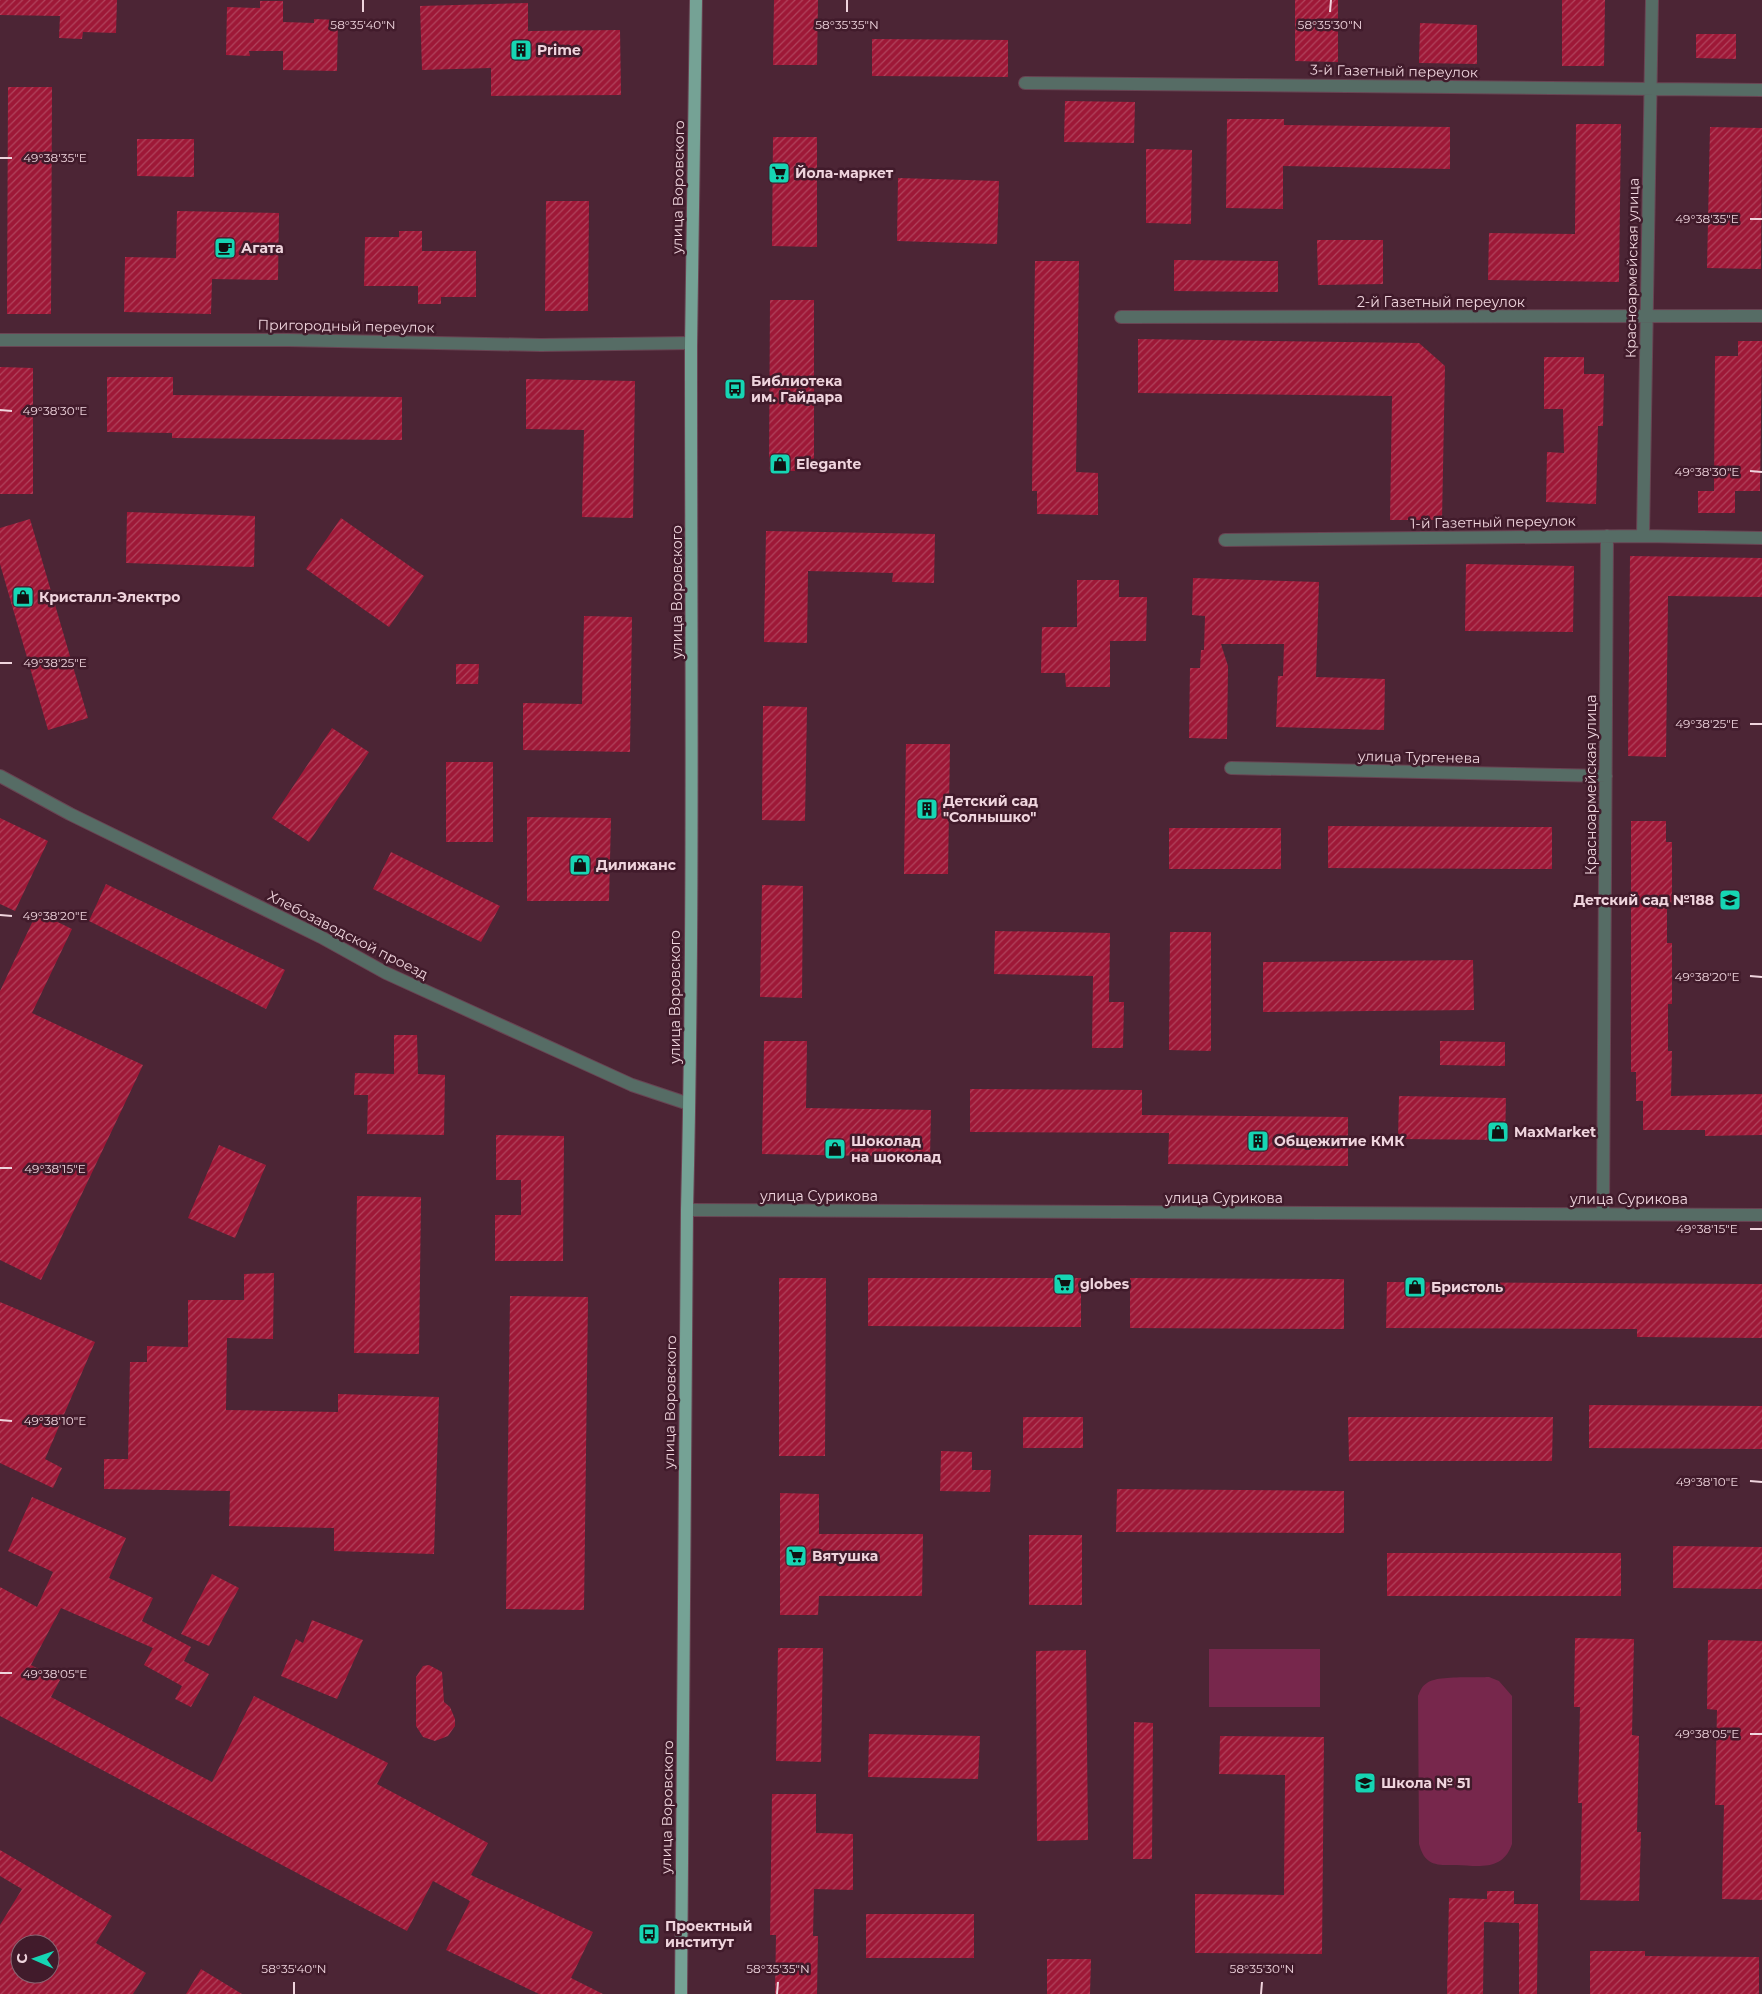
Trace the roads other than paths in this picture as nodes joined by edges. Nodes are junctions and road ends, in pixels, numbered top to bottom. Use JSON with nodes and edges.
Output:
{"nodes":[{"id":1,"x":696,"y":0,"type":"edge"},
{"id":2,"x":1652,"y":0,"type":"edge"},
{"id":3,"x":1025,"y":83,"type":"dead end"},
{"id":4,"x":1650,"y":89,"type":"junction"},
{"id":5,"x":1762,"y":90,"type":"edge"},
{"id":6,"x":1646,"y":316,"type":"junction"},
{"id":7,"x":1762,"y":316,"type":"edge"},
{"id":8,"x":1121,"y":317,"type":"dead end"},
{"id":9,"x":0,"y":340,"type":"edge"},
{"id":10,"x":691,"y":343,"type":"junction"},
{"id":11,"x":1607,"y":536,"type":"junction"},
{"id":12,"x":1643,"y":536,"type":"junction"},
{"id":13,"x":1762,"y":538,"type":"edge"},
{"id":14,"x":1225,"y":540,"type":"dead end"},
{"id":15,"x":1232,"y":768,"type":"dead end"},
{"id":16,"x":0,"y":776,"type":"edge"},
{"id":17,"x":1606,"y":776,"type":"junction"},
{"id":18,"x":689,"y":1104,"type":"junction"},
{"id":19,"x":686,"y":1210,"type":"junction"},
{"id":20,"x":1603,"y":1214,"type":"junction"},
{"id":21,"x":1762,"y":1215,"type":"edge"},
{"id":22,"x":681,"y":1994,"type":"edge"}],
"edges":[{"from":1,"to":10,"type":"main road","name":"улица Воровского"},
{"from":2,"to":4,"type":"street","name":"Красноармейская улица"},
{"from":3,"to":4,"type":"street","name":"3-й Газетный переулок"},
{"from":4,"to":5,"type":"street","name":"3-й Газетный переулок"},
{"from":4,"to":6,"type":"street","name":"Красноармейская улица"},
{"from":6,"to":7,"type":"street","name":"2-й Газетный переулок"},
{"from":6,"to":8,"type":"street","name":"2-й Газетный переулок"},
{"from":6,"to":12,"type":"street","name":"Красноармейская улица"},
{"from":9,"to":10,"type":"street","name":"Пригородный переулок"},
{"from":10,"to":18,"type":"main road","name":"улица Воровского"},
{"from":11,"to":12,"type":"street","name":"1-й Газетный переулок"},
{"from":11,"to":14,"type":"street","name":"1-й Газетный переулок"},
{"from":11,"to":17,"type":"street","name":"Красноармейская улица"},
{"from":12,"to":13,"type":"street","name":"1-й Газетный переулок"},
{"from":15,"to":17,"type":"street","name":"улица Тургенева"},
{"from":16,"to":18,"type":"street","name":"Хлебозаводской проезд"},
{"from":17,"to":20,"type":"street","name":"Красноармейская улица"},
{"from":18,"to":19,"type":"main road","name":"улица Воровского"},
{"from":19,"to":20,"type":"street","name":"улица Сурикова"},
{"from":19,"to":22,"type":"main road","name":"улица Воровского"},
{"from":20,"to":21,"type":"street","name":"улица Сурикова"}]}
